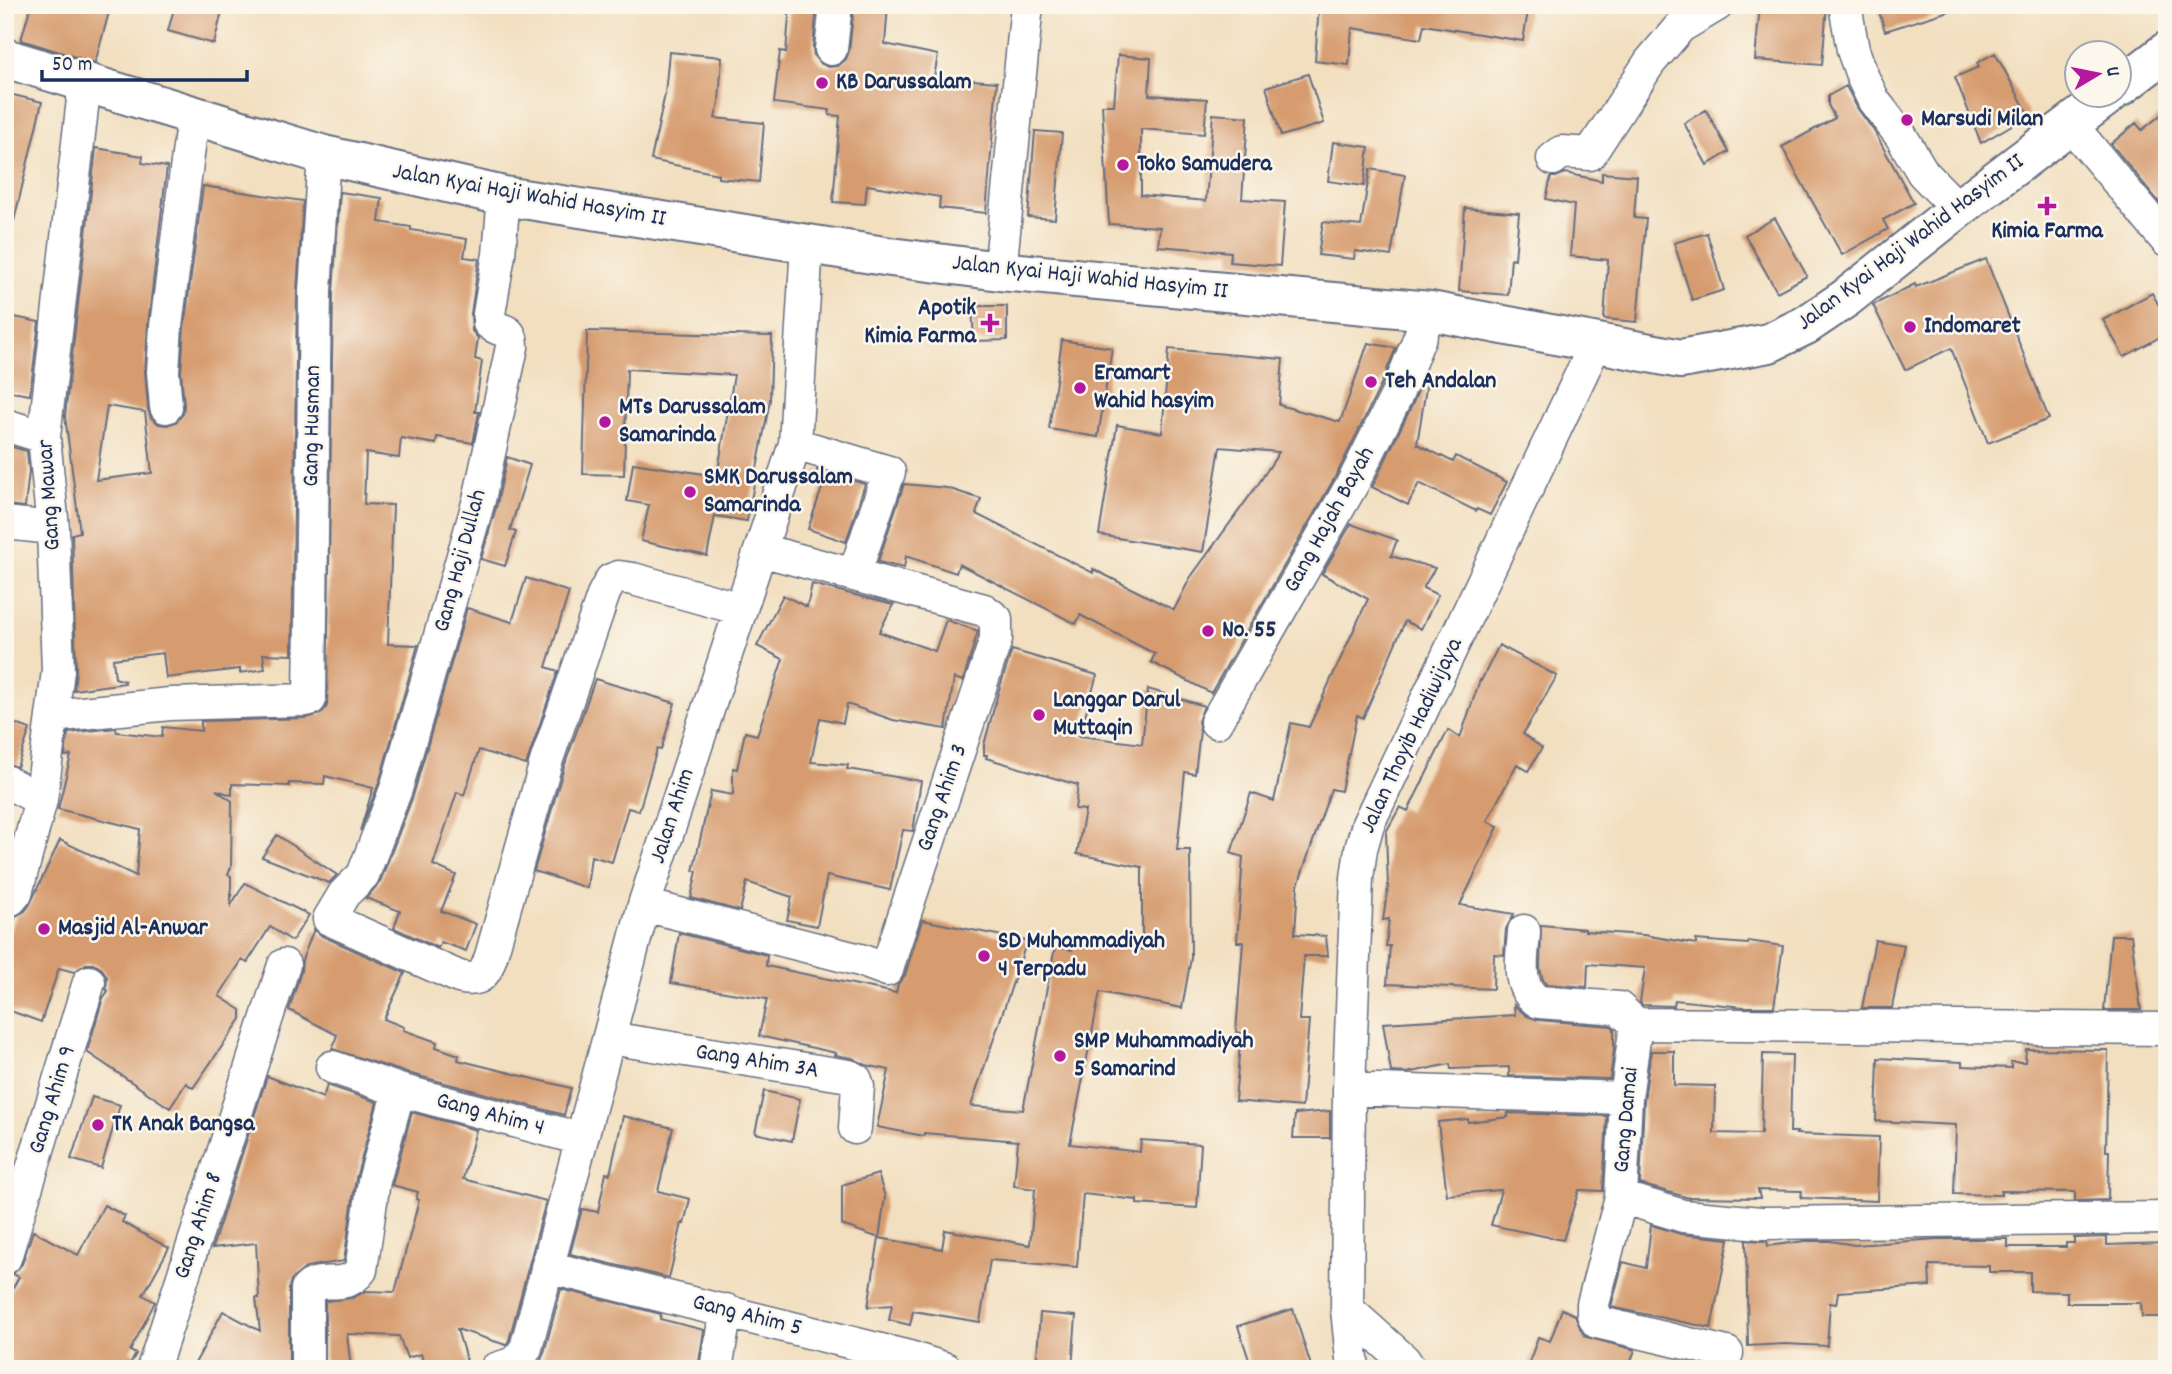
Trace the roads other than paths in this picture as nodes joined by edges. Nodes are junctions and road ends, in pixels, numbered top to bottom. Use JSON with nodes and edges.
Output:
{"nodes":[{"id":1,"x":836,"y":5,"type":"edge"},
{"id":2,"x":1027,"y":5,"type":"edge"},
{"id":3,"x":1717,"y":5,"type":"edge"},
{"id":4,"x":1846,"y":5,"type":"edge"},
{"id":5,"x":831,"y":49,"type":"dead end"},
{"id":6,"x":2167,"y":51,"type":"edge"},
{"id":7,"x":5,"y":58,"type":"edge"},
{"id":8,"x":2134,"y":76,"type":"edge"},
{"id":9,"x":85,"y":82,"type":"junction"},
{"id":10,"x":2092,"y":108,"type":"edge"},
{"id":11,"x":193,"y":116,"type":"junction"},
{"id":12,"x":2071,"y":125,"type":"junction"},
{"id":13,"x":324,"y":155,"type":"junction"},
{"id":14,"x":1553,"y":159,"type":"dead end"},
{"id":15,"x":504,"y":196,"type":"junction"},
{"id":16,"x":1958,"y":209,"type":"junction"},
{"id":17,"x":2167,"y":241,"type":"edge"},
{"id":18,"x":807,"y":244,"type":"junction"},
{"id":19,"x":1000,"y":271,"type":"junction"},
{"id":20,"x":1430,"y":311,"type":"junction"},
{"id":21,"x":1596,"y":343,"type":"junction"},
{"id":22,"x":166,"y":407,"type":"dead end"},
{"id":23,"x":5,"y":425,"type":"edge"},
{"id":24,"x":44,"y":437,"type":"junction"},
{"id":25,"x":795,"y":444,"type":"junction"},
{"id":26,"x":5,"y":523,"type":"edge"},
{"id":27,"x":53,"y":528,"type":"junction"},
{"id":28,"x":761,"y":550,"type":"junction"},
{"id":29,"x":854,"y":575,"type":"junction"},
{"id":30,"x":741,"y":609,"type":"junction"},
{"id":31,"x":52,"y":716,"type":"junction"},
{"id":32,"x":1216,"y":722,"type":"dead end"},
{"id":33,"x":5,"y":781,"type":"edge"},
{"id":34,"x":41,"y":800,"type":"junction"},
{"id":35,"x":5,"y":899,"type":"edge"},
{"id":36,"x":644,"y":905,"type":"junction"},
{"id":37,"x":1524,"y":931,"type":"dead end"},
{"id":38,"x":284,"y":965,"type":"dead end"},
{"id":39,"x":89,"y":982,"type":"dead end"},
{"id":40,"x":1636,"y":1024,"type":"junction"},
{"id":41,"x":2167,"y":1029,"type":"edge"},
{"id":42,"x":609,"y":1038,"type":"junction"},
{"id":43,"x":332,"y":1067,"type":"dead end"},
{"id":44,"x":1349,"y":1089,"type":"junction"},
{"id":45,"x":399,"y":1090,"type":"junction"},
{"id":46,"x":1626,"y":1098,"type":"junction"},
{"id":47,"x":855,"y":1128,"type":"dead end"},
{"id":48,"x":582,"y":1139,"type":"junction"},
{"id":49,"x":1621,"y":1197,"type":"junction"},
{"id":50,"x":2167,"y":1218,"type":"edge"},
{"id":51,"x":5,"y":1258,"type":"edge"},
{"id":52,"x":547,"y":1267,"type":"junction"},
{"id":53,"x":1347,"y":1309,"type":"junction"},
{"id":54,"x":726,"y":1311,"type":"junction"},
{"id":55,"x":1727,"y":1353,"type":"dead end"},
{"id":56,"x":908,"y":1363,"type":"edge"},
{"id":57,"x":510,"y":1366,"type":"edge"},
{"id":58,"x":153,"y":1369,"type":"edge"},
{"id":59,"x":307,"y":1369,"type":"edge"},
{"id":60,"x":716,"y":1369,"type":"edge"},
{"id":61,"x":946,"y":1369,"type":"edge"},
{"id":62,"x":1353,"y":1369,"type":"edge"},
{"id":63,"x":1410,"y":1369,"type":"edge"}],
"edges":[{"from":1,"to":5,"type":"street"},
{"from":2,"to":19,"type":"street"},
{"from":3,"to":14,"type":"street"},
{"from":4,"to":16,"type":"street"},
{"from":6,"to":8,"type":"street"},
{"from":7,"to":9,"type":"street","name":"Jalan Kyai Haji Wahid Hasyim II"},
{"from":9,"to":11,"type":"street","name":"Jalan Kyai Haji Wahid Hasyim II"},
{"from":9,"to":24,"type":"street","name":"Gang Mawar"},
{"from":10,"to":12,"type":"street","name":"Jalan Kyai Haji Wahid Hasyim II"},
{"from":11,"to":13,"type":"street","name":"Jalan Kyai Haji Wahid Hasyim II"},
{"from":11,"to":22,"type":"street"},
{"from":12,"to":16,"type":"street","name":"Jalan Kyai Haji Wahid Hasyim II"},
{"from":12,"to":17,"type":"street"},
{"from":13,"to":15,"type":"street","name":"Jalan Kyai Haji Wahid Hasyim II"},
{"from":13,"to":31,"type":"street","name":"Gang Husman"},
{"from":15,"to":18,"type":"street","name":"Jalan Kyai Haji Wahid Hasyim II"},
{"from":15,"to":30,"type":"street","name":"Gang Haji Dullah"},
{"from":16,"to":21,"type":"street","name":"Jalan Kyai Haji Wahid Hasyim II"},
{"from":18,"to":19,"type":"street","name":"Jalan Kyai Haji Wahid Hasyim II"},
{"from":18,"to":25,"type":"street","name":"Jalan Ahim"},
{"from":19,"to":20,"type":"street","name":"Jalan Kyai Haji Wahid Hasyim II"},
{"from":20,"to":21,"type":"street","name":"Jalan Kyai Haji Wahid Hasyim II"},
{"from":20,"to":32,"type":"street","name":"Gang Hajah Bayah"},
{"from":21,"to":44,"type":"street","name":"Jalan Thoyib Hadiwijaya"},
{"from":23,"to":24,"type":"street"},
{"from":24,"to":27,"type":"street","name":"Gang Mawar"},
{"from":25,"to":28,"type":"street","name":"Jalan Ahim"},
{"from":25,"to":29,"type":"street"},
{"from":26,"to":27,"type":"street"},
{"from":27,"to":31,"type":"street","name":"Gang Mawar"},
{"from":28,"to":29,"type":"street","name":"Gang Ahim 3"},
{"from":28,"to":30,"type":"street","name":"Jalan Ahim"},
{"from":29,"to":36,"type":"street","name":"Gang Ahim 3"},
{"from":30,"to":36,"type":"street","name":"Jalan Ahim"},
{"from":31,"to":34,"type":"street","name":"Gang Mawar"},
{"from":33,"to":34,"type":"street"},
{"from":34,"to":35,"type":"street","name":"Gang Mawar"},
{"from":36,"to":42,"type":"street","name":"Jalan Ahim"},
{"from":37,"to":40,"type":"street"},
{"from":38,"to":58,"type":"street","name":"Gang Ahim 8"},
{"from":39,"to":51,"type":"street","name":"Gang Ahim 9"},
{"from":40,"to":41,"type":"street"},
{"from":40,"to":46,"type":"street","name":"Gang Damai"},
{"from":42,"to":47,"type":"street","name":"Gang Ahim 3A"},
{"from":42,"to":48,"type":"street","name":"Jalan Ahim"},
{"from":43,"to":45,"type":"street","name":"Gang Ahim 4"},
{"from":44,"to":46,"type":"street"},
{"from":44,"to":53,"type":"street","name":"Jalan Thoyib Hadiwijaya"},
{"from":45,"to":48,"type":"street","name":"Gang Ahim 4"},
{"from":45,"to":59,"type":"street"},
{"from":46,"to":49,"type":"street","name":"Gang Damai"},
{"from":48,"to":52,"type":"street","name":"Jalan Ahim"},
{"from":49,"to":50,"type":"street","name":"Gang Damai"},
{"from":49,"to":55,"type":"street"},
{"from":52,"to":54,"type":"street","name":"Gang Ahim 5"},
{"from":52,"to":57,"type":"street","name":"Jalan Ahim"},
{"from":53,"to":62,"type":"street","name":"Jalan Thoyib Hadiwijaya"},
{"from":53,"to":63,"type":"street"},
{"from":54,"to":56,"type":"street","name":"Gang Ahim 5"},
{"from":54,"to":60,"type":"street"},
{"from":56,"to":61,"type":"street","name":"Gang Ahim 5"}]}
